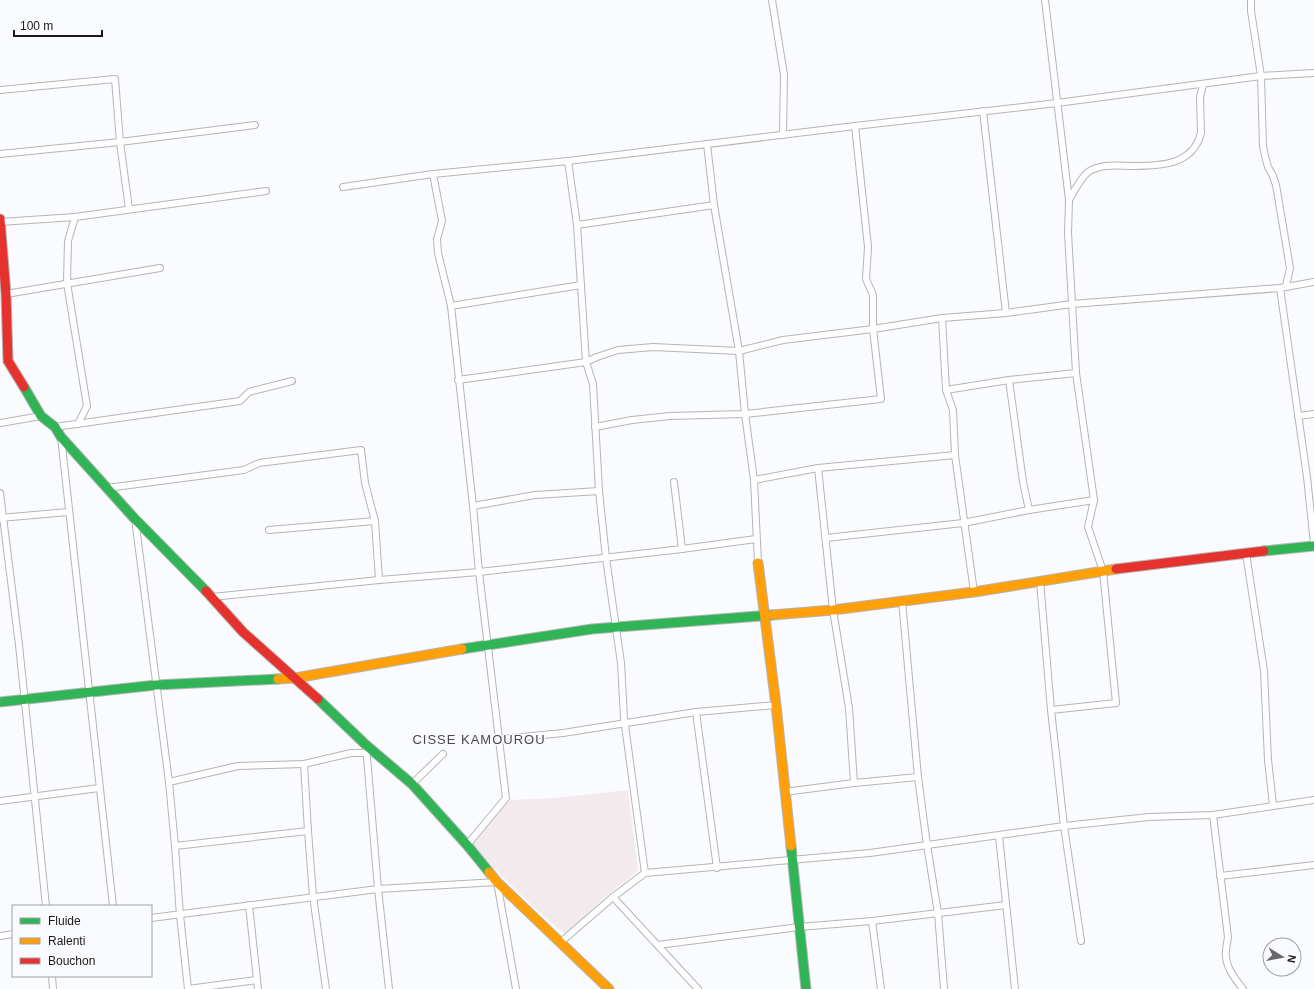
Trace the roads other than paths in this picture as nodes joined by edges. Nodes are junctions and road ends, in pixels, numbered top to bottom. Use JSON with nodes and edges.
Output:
{"nodes":[{"id":1,"x":772,"y":0,"type":"edge"},
{"id":2,"x":1045,"y":0,"type":"edge"},
{"id":3,"x":1251,"y":0,"type":"edge"},
{"id":4,"x":1314,"y":73,"type":"edge"},
{"id":5,"x":1262,"y":76,"type":"junction"},
{"id":6,"x":1202,"y":84,"type":"junction"},
{"id":7,"x":0,"y":90,"type":"edge"},
{"id":8,"x":1057,"y":103,"type":"junction"},
{"id":9,"x":983,"y":111,"type":"junction"},
{"id":10,"x":255,"y":125,"type":"dead end"},
{"id":11,"x":855,"y":126,"type":"junction"},
{"id":12,"x":783,"y":135,"type":"junction"},
{"id":13,"x":120,"y":142,"type":"junction"},
{"id":14,"x":707,"y":144,"type":"junction"},
{"id":15,"x":0,"y":154,"type":"edge"},
{"id":16,"x":568,"y":161,"type":"junction"},
{"id":17,"x":433,"y":174,"type":"junction"},
{"id":18,"x":343,"y":187,"type":"dead end"},
{"id":19,"x":266,"y":191,"type":"dead end"},
{"id":20,"x":1069,"y":200,"type":"junction"},
{"id":21,"x":714,"y":205,"type":"junction"},
{"id":22,"x":129,"y":209,"type":"junction"},
{"id":23,"x":75,"y":217,"type":"junction"},
{"id":24,"x":0,"y":219,"type":"edge"},
{"id":25,"x":0,"y":222,"type":"edge"},
{"id":26,"x":577,"y":225,"type":"junction"},
{"id":27,"x":160,"y":268,"type":"dead end"},
{"id":28,"x":1314,"y":282,"type":"edge"},
{"id":29,"x":67,"y":283,"type":"junction"},
{"id":30,"x":581,"y":285,"type":"junction"},
{"id":31,"x":1283,"y":287,"type":"junction"},
{"id":32,"x":6,"y":294,"type":"junction"},
{"id":33,"x":1072,"y":304,"type":"junction"},
{"id":34,"x":451,"y":306,"type":"junction"},
{"id":35,"x":1006,"y":313,"type":"junction"},
{"id":36,"x":942,"y":318,"type":"junction"},
{"id":37,"x":873,"y":329,"type":"junction"},
{"id":38,"x":739,"y":351,"type":"junction"},
{"id":39,"x":4,"y":361,"type":"edge"},
{"id":40,"x":586,"y":362,"type":"junction"},
{"id":41,"x":1076,"y":373,"type":"junction"},
{"id":42,"x":458,"y":380,"type":"junction"},
{"id":43,"x":1009,"y":380,"type":"junction"},
{"id":44,"x":292,"y":381,"type":"dead end"},
{"id":45,"x":946,"y":390,"type":"junction"},
{"id":46,"x":745,"y":414,"type":"junction"},
{"id":47,"x":1314,"y":414,"type":"edge"},
{"id":48,"x":41,"y":416,"type":"junction"},
{"id":49,"x":1298,"y":416,"type":"junction"},
{"id":50,"x":0,"y":423,"type":"edge"},
{"id":51,"x":78,"y":424,"type":"junction"},
{"id":52,"x":595,"y":426,"type":"junction"},
{"id":53,"x":55,"y":427,"type":"junction"},
{"id":54,"x":61,"y":437,"type":"junction"},
{"id":55,"x":955,"y":455,"type":"junction"},
{"id":56,"x":818,"y":468,"type":"junction"},
{"id":57,"x":754,"y":480,"type":"junction"},
{"id":58,"x":674,"y":482,"type":"dead end"},
{"id":59,"x":107,"y":488,"type":"junction"},
{"id":60,"x":599,"y":491,"type":"junction"},
{"id":61,"x":0,"y":493,"type":"edge"},
{"id":62,"x":1094,"y":500,"type":"junction"},
{"id":63,"x":473,"y":506,"type":"junction"},
{"id":64,"x":1029,"y":510,"type":"junction"},
{"id":65,"x":68,"y":512,"type":"junction"},
{"id":66,"x":1,"y":518,"type":"edge"},
{"id":67,"x":134,"y":518,"type":"junction"},
{"id":68,"x":375,"y":521,"type":"junction"},
{"id":69,"x":964,"y":523,"type":"junction"},
{"id":70,"x":269,"y":530,"type":"dead end"},
{"id":71,"x":826,"y":538,"type":"junction"},
{"id":72,"x":756,"y":539,"type":"junction"},
{"id":73,"x":1314,"y":545,"type":"edge"},
{"id":74,"x":682,"y":549,"type":"junction"},
{"id":75,"x":1246,"y":553,"type":"junction"},
{"id":76,"x":606,"y":558,"type":"junction"},
{"id":77,"x":758,"y":563,"type":"joint"},
{"id":78,"x":1103,"y":571,"type":"junction"},
{"id":79,"x":479,"y":572,"type":"junction"},
{"id":80,"x":379,"y":580,"type":"junction"},
{"id":81,"x":1040,"y":581,"type":"junction"},
{"id":82,"x":974,"y":592,"type":"junction"},
{"id":83,"x":212,"y":597,"type":"junction"},
{"id":84,"x":902,"y":601,"type":"junction"},
{"id":85,"x":833,"y":610,"type":"junction"},
{"id":86,"x":764,"y":614,"type":"junction"},
{"id":87,"x":615,"y":627,"type":"junction"},
{"id":88,"x":488,"y":644,"type":"junction"},
{"id":89,"x":294,"y":678,"type":"junction"},
{"id":90,"x":156,"y":685,"type":"junction"},
{"id":91,"x":89,"y":694,"type":"junction"},
{"id":92,"x":25,"y":699,"type":"junction"},
{"id":93,"x":0,"y":702,"type":"edge"},
{"id":94,"x":776,"y":705,"type":"junction"},
{"id":95,"x":1051,"y":710,"type":"junction"},
{"id":96,"x":696,"y":712,"type":"junction"},
{"id":97,"x":625,"y":724,"type":"junction"},
{"id":98,"x":499,"y":738,"type":"junction"},
{"id":99,"x":367,"y":749,"type":"junction"},
{"id":100,"x":443,"y":754,"type":"dead end"},
{"id":101,"x":304,"y":764,"type":"junction"},
{"id":102,"x":918,"y":777,"type":"junction"},
{"id":103,"x":169,"y":782,"type":"junction"},
{"id":104,"x":854,"y":783,"type":"junction"},
{"id":105,"x":412,"y":784,"type":"junction"},
{"id":106,"x":99,"y":788,"type":"junction"},
{"id":107,"x":784,"y":792,"type":"junction"},
{"id":108,"x":35,"y":796,"type":"junction"},
{"id":109,"x":1314,"y":800,"type":"edge"},
{"id":110,"x":0,"y":801,"type":"edge"},
{"id":111,"x":1273,"y":805,"type":"junction"},
{"id":112,"x":1213,"y":815,"type":"junction"},
{"id":113,"x":1064,"y":826,"type":"junction"},
{"id":114,"x":308,"y":831,"type":"junction"},
{"id":115,"x":999,"y":836,"type":"junction"},
{"id":116,"x":467,"y":845,"type":"junction"},
{"id":117,"x":927,"y":845,"type":"junction"},
{"id":118,"x":175,"y":846,"type":"junction"},
{"id":119,"x":792,"y":859,"type":"junction"},
{"id":120,"x":1314,"y":865,"type":"edge"},
{"id":121,"x":717,"y":868,"type":"junction"},
{"id":122,"x":645,"y":873,"type":"junction"},
{"id":123,"x":1220,"y":876,"type":"junction"},
{"id":124,"x":497,"y":882,"type":"junction"},
{"id":125,"x":378,"y":889,"type":"junction"},
{"id":126,"x":313,"y":896,"type":"junction"},
{"id":127,"x":613,"y":897,"type":"junction"},
{"id":128,"x":46,"y":905,"type":"edge"},
{"id":129,"x":113,"y":905,"type":"edge"},
{"id":130,"x":249,"y":905,"type":"junction"},
{"id":131,"x":1006,"y":905,"type":"junction"},
{"id":132,"x":938,"y":913,"type":"junction"},
{"id":133,"x":180,"y":915,"type":"junction"},
{"id":134,"x":152,"y":918,"type":"edge"},
{"id":135,"x":872,"y":921,"type":"junction"},
{"id":136,"x":799,"y":927,"type":"junction"},
{"id":137,"x":12,"y":934,"type":"edge"},
{"id":138,"x":0,"y":936,"type":"edge"},
{"id":139,"x":1081,"y":941,"type":"dead end"},
{"id":140,"x":561,"y":942,"type":"junction"},
{"id":141,"x":658,"y":945,"type":"junction"},
{"id":142,"x":52,"y":977,"type":"edge"},
{"id":143,"x":257,"y":980,"type":"junction"},
{"id":144,"x":53,"y":989,"type":"edge"},
{"id":145,"x":188,"y":989,"type":"edge"},
{"id":146,"x":258,"y":989,"type":"edge"},
{"id":147,"x":326,"y":989,"type":"edge"},
{"id":148,"x":389,"y":989,"type":"edge"},
{"id":149,"x":516,"y":989,"type":"edge"},
{"id":150,"x":609,"y":989,"type":"edge"},
{"id":151,"x":698,"y":989,"type":"edge"},
{"id":152,"x":806,"y":989,"type":"edge"},
{"id":153,"x":881,"y":989,"type":"edge"},
{"id":154,"x":944,"y":989,"type":"edge"},
{"id":155,"x":1015,"y":989,"type":"edge"},
{"id":156,"x":1243,"y":989,"type":"edge"}],
"edges":[{"from":1,"to":12,"type":"street"},
{"from":2,"to":8,"type":"street"},
{"from":3,"to":5,"type":"street"},
{"from":4,"to":5,"type":"street"},
{"from":5,"to":6,"type":"street"},
{"from":5,"to":31,"type":"street"},
{"from":6,"to":8,"type":"street"},
{"from":6,"to":20,"type":"street"},
{"from":7,"to":13,"type":"street"},
{"from":8,"to":9,"type":"street"},
{"from":8,"to":20,"type":"street"},
{"from":9,"to":11,"type":"street"},
{"from":9,"to":35,"type":"street"},
{"from":10,"to":13,"type":"street"},
{"from":11,"to":12,"type":"street"},
{"from":11,"to":37,"type":"street"},
{"from":12,"to":14,"type":"street"},
{"from":13,"to":15,"type":"street"},
{"from":13,"to":22,"type":"street"},
{"from":14,"to":16,"type":"street"},
{"from":14,"to":21,"type":"street"},
{"from":16,"to":17,"type":"street"},
{"from":16,"to":26,"type":"street"},
{"from":17,"to":18,"type":"street"},
{"from":17,"to":34,"type":"street"},
{"from":19,"to":22,"type":"street"},
{"from":20,"to":33,"type":"street"},
{"from":21,"to":26,"type":"street"},
{"from":21,"to":38,"type":"street"},
{"from":22,"to":23,"type":"street"},
{"from":23,"to":25,"type":"street"},
{"from":23,"to":29,"type":"street"},
{"from":24,"to":25,"type":"street"},
{"from":25,"to":32,"type":"street"},
{"from":26,"to":30,"type":"street"},
{"from":27,"to":29,"type":"street"},
{"from":28,"to":31,"type":"street"},
{"from":29,"to":32,"type":"street"},
{"from":29,"to":51,"type":"street"},
{"from":30,"to":34,"type":"street"},
{"from":30,"to":40,"type":"street"},
{"from":31,"to":33,"type":"street"},
{"from":31,"to":49,"type":"street"},
{"from":32,"to":39,"type":"street"},
{"from":33,"to":35,"type":"street"},
{"from":33,"to":41,"type":"street"},
{"from":34,"to":42,"type":"street"},
{"from":35,"to":36,"type":"street"},
{"from":36,"to":37,"type":"street"},
{"from":36,"to":45,"type":"street"},
{"from":37,"to":38,"type":"street"},
{"from":37,"to":46,"type":"street"},
{"from":38,"to":40,"type":"street"},
{"from":38,"to":46,"type":"street"},
{"from":39,"to":48,"type":"street"},
{"from":40,"to":42,"type":"street"},
{"from":40,"to":52,"type":"street"},
{"from":41,"to":43,"type":"street"},
{"from":41,"to":62,"type":"street"},
{"from":42,"to":63,"type":"street"},
{"from":43,"to":45,"type":"street"},
{"from":43,"to":64,"type":"street"},
{"from":44,"to":51,"type":"street"},
{"from":45,"to":55,"type":"street"},
{"from":46,"to":52,"type":"street"},
{"from":46,"to":57,"type":"street"},
{"from":47,"to":49,"type":"street"},
{"from":48,"to":50,"type":"street"},
{"from":48,"to":53,"type":"street"},
{"from":49,"to":73,"type":"street"},
{"from":51,"to":53,"type":"street"},
{"from":52,"to":60,"type":"street"},
{"from":53,"to":54,"type":"street"},
{"from":54,"to":59,"type":"street"},
{"from":54,"to":65,"type":"street"},
{"from":55,"to":56,"type":"street"},
{"from":55,"to":69,"type":"street"},
{"from":56,"to":57,"type":"street"},
{"from":56,"to":71,"type":"street"},
{"from":57,"to":72,"type":"street"},
{"from":58,"to":74,"type":"street"},
{"from":59,"to":67,"type":"street"},
{"from":59,"to":68,"type":"street"},
{"from":60,"to":63,"type":"street"},
{"from":60,"to":76,"type":"street"},
{"from":61,"to":66,"type":"street"},
{"from":62,"to":64,"type":"street"},
{"from":62,"to":78,"type":"street"},
{"from":63,"to":79,"type":"street"},
{"from":64,"to":69,"type":"street"},
{"from":65,"to":66,"type":"street"},
{"from":65,"to":91,"type":"street"},
{"from":66,"to":92,"type":"street"},
{"from":67,"to":83,"type":"street"},
{"from":67,"to":90,"type":"street"},
{"from":68,"to":70,"type":"street"},
{"from":68,"to":80,"type":"street"},
{"from":69,"to":71,"type":"street"},
{"from":69,"to":82,"type":"street"},
{"from":71,"to":85,"type":"street"},
{"from":72,"to":74,"type":"street"},
{"from":72,"to":77,"type":"street"},
{"from":73,"to":75,"type":"street"},
{"from":74,"to":76,"type":"street"},
{"from":75,"to":78,"type":"street"},
{"from":75,"to":111,"type":"street"},
{"from":76,"to":79,"type":"street"},
{"from":76,"to":87,"type":"street"},
{"from":77,"to":86,"type":"street"},
{"from":78,"to":81,"type":"street"},
{"from":78,"to":95,"type":"street"},
{"from":79,"to":80,"type":"street"},
{"from":79,"to":88,"type":"street"},
{"from":80,"to":83,"type":"street"},
{"from":81,"to":82,"type":"street"},
{"from":81,"to":95,"type":"street"},
{"from":82,"to":84,"type":"street"},
{"from":83,"to":89,"type":"street"},
{"from":84,"to":85,"type":"street"},
{"from":84,"to":102,"type":"street"},
{"from":85,"to":86,"type":"street"},
{"from":85,"to":104,"type":"street"},
{"from":86,"to":87,"type":"street"},
{"from":86,"to":94,"type":"street"},
{"from":87,"to":88,"type":"street"},
{"from":87,"to":97,"type":"street"},
{"from":88,"to":89,"type":"street"},
{"from":88,"to":98,"type":"street"},
{"from":89,"to":90,"type":"street"},
{"from":89,"to":99,"type":"street"},
{"from":90,"to":91,"type":"street"},
{"from":90,"to":103,"type":"street"},
{"from":91,"to":92,"type":"street"},
{"from":91,"to":106,"type":"street"},
{"from":92,"to":93,"type":"street"},
{"from":92,"to":108,"type":"street"},
{"from":94,"to":96,"type":"street"},
{"from":94,"to":107,"type":"street"},
{"from":95,"to":113,"type":"street"},
{"from":96,"to":97,"type":"street"},
{"from":96,"to":121,"type":"street"},
{"from":97,"to":98,"type":"street"},
{"from":97,"to":122,"type":"street"},
{"from":98,"to":116,"type":"street"},
{"from":99,"to":101,"type":"street"},
{"from":99,"to":105,"type":"street"},
{"from":99,"to":125,"type":"street"},
{"from":100,"to":105,"type":"street"},
{"from":101,"to":103,"type":"street"},
{"from":101,"to":114,"type":"street"},
{"from":102,"to":104,"type":"street"},
{"from":102,"to":117,"type":"street"},
{"from":103,"to":118,"type":"street"},
{"from":104,"to":107,"type":"street"},
{"from":105,"to":116,"type":"street"},
{"from":106,"to":108,"type":"street"},
{"from":106,"to":129,"type":"street"},
{"from":107,"to":119,"type":"street"},
{"from":108,"to":110,"type":"street"},
{"from":108,"to":128,"type":"street"},
{"from":109,"to":111,"type":"street"},
{"from":111,"to":112,"type":"street"},
{"from":112,"to":113,"type":"street"},
{"from":112,"to":123,"type":"street"},
{"from":113,"to":115,"type":"street"},
{"from":113,"to":139,"type":"street"},
{"from":114,"to":118,"type":"street"},
{"from":114,"to":126,"type":"street"},
{"from":115,"to":117,"type":"street"},
{"from":115,"to":131,"type":"street"},
{"from":116,"to":124,"type":"street"},
{"from":117,"to":119,"type":"street"},
{"from":117,"to":132,"type":"street"},
{"from":118,"to":133,"type":"street"},
{"from":119,"to":121,"type":"street"},
{"from":119,"to":136,"type":"street"},
{"from":120,"to":123,"type":"street"},
{"from":121,"to":122,"type":"street"},
{"from":122,"to":127,"type":"street"},
{"from":123,"to":156,"type":"street"},
{"from":124,"to":125,"type":"street"},
{"from":124,"to":140,"type":"street"},
{"from":124,"to":149,"type":"street"},
{"from":125,"to":126,"type":"street"},
{"from":125,"to":148,"type":"street"},
{"from":126,"to":130,"type":"street"},
{"from":126,"to":147,"type":"street"},
{"from":127,"to":140,"type":"street"},
{"from":127,"to":141,"type":"street"},
{"from":130,"to":133,"type":"street"},
{"from":130,"to":143,"type":"street"},
{"from":131,"to":132,"type":"street"},
{"from":131,"to":155,"type":"street"},
{"from":132,"to":135,"type":"street"},
{"from":132,"to":154,"type":"street"},
{"from":133,"to":134,"type":"street"},
{"from":133,"to":145,"type":"street"},
{"from":135,"to":136,"type":"street"},
{"from":135,"to":153,"type":"street"},
{"from":136,"to":141,"type":"street"},
{"from":136,"to":152,"type":"street"},
{"from":137,"to":138,"type":"street"},
{"from":140,"to":150,"type":"street"},
{"from":141,"to":151,"type":"street"},
{"from":142,"to":144,"type":"street"},
{"from":143,"to":145,"type":"street"},
{"from":143,"to":146,"type":"street"}]}
